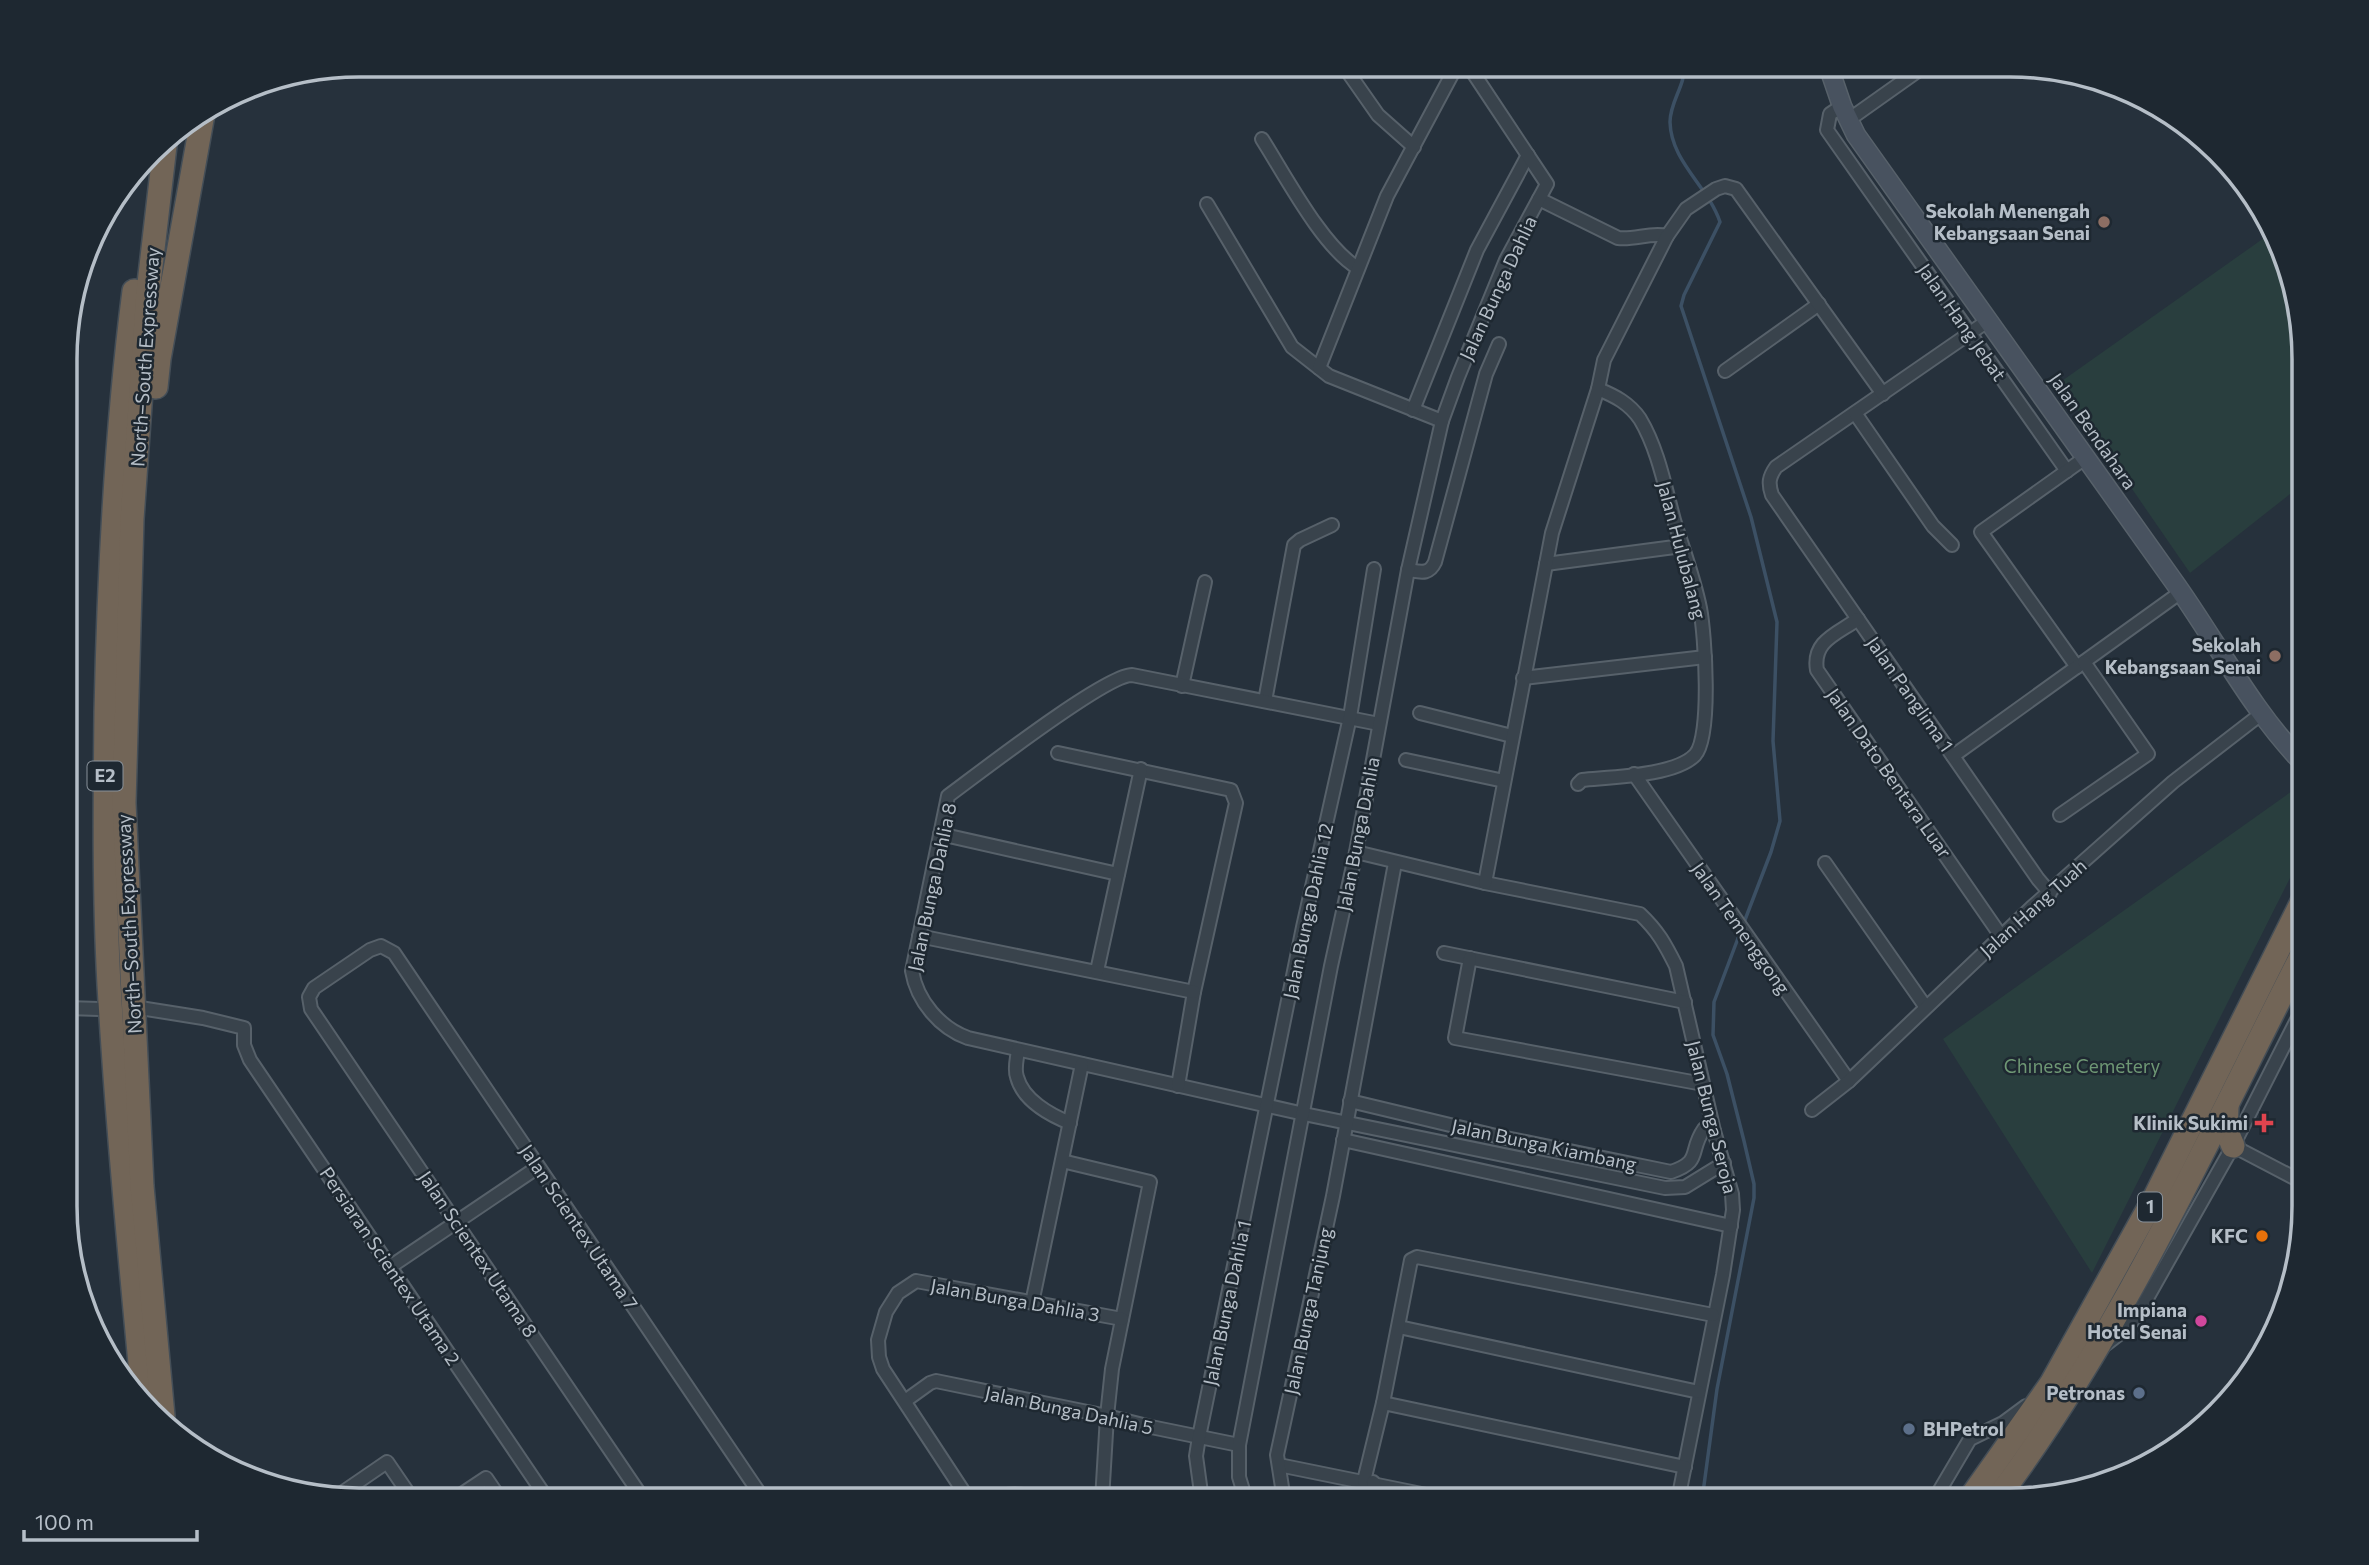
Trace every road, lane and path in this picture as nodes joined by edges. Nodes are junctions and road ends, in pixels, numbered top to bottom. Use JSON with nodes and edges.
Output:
{"nodes":[{"id":1,"x":1352,"y":77,"type":"edge"},
{"id":2,"x":1451,"y":77,"type":"edge"},
{"id":3,"x":1476,"y":77,"type":"edge"},
{"id":4,"x":1832,"y":77,"type":"edge"},
{"id":5,"x":1906,"y":77,"type":"edge"},
{"id":6,"x":1844,"y":114,"type":"junction"},
{"id":7,"x":202,"y":125,"type":"edge"},
{"id":8,"x":1262,"y":139,"type":"dead end"},
{"id":9,"x":1414,"y":147,"type":"junction"},
{"id":10,"x":1528,"y":155,"type":"junction"},
{"id":11,"x":164,"y":156,"type":"edge"},
{"id":12,"x":148,"y":172,"type":"edge"},
{"id":13,"x":1543,"y":193,"type":"junction"},
{"id":14,"x":1207,"y":204,"type":"dead end"},
{"id":15,"x":1667,"y":236,"type":"junction"},
{"id":16,"x":1358,"y":268,"type":"junction"},
{"id":17,"x":1818,"y":304,"type":"junction"},
{"id":18,"x":1989,"y":320,"type":"junction"},
{"id":19,"x":1971,"y":333,"type":"junction"},
{"id":20,"x":1499,"y":344,"type":"dead end"},
{"id":21,"x":1319,"y":368,"type":"junction"},
{"id":22,"x":1726,"y":371,"type":"dead end"},
{"id":23,"x":1598,"y":389,"type":"junction"},
{"id":24,"x":1883,"y":394,"type":"junction"},
{"id":25,"x":1413,"y":410,"type":"junction"},
{"id":26,"x":1855,"y":413,"type":"junction"},
{"id":27,"x":1443,"y":421,"type":"junction"},
{"id":28,"x":2085,"y":458,"type":"junction"},
{"id":29,"x":2067,"y":471,"type":"junction"},
{"id":30,"x":1332,"y":525,"type":"dead end"},
{"id":31,"x":1952,"y":545,"type":"dead end"},
{"id":32,"x":1682,"y":546,"type":"junction"},
{"id":33,"x":1546,"y":564,"type":"junction"},
{"id":34,"x":1374,"y":569,"type":"dead end"},
{"id":35,"x":1408,"y":570,"type":"junction"},
{"id":36,"x":1205,"y":582,"type":"dead end"},
{"id":37,"x":2181,"y":592,"type":"junction"},
{"id":38,"x":1858,"y":620,"type":"junction"},
{"id":39,"x":128,"y":648,"type":"junction"},
{"id":40,"x":1705,"y":657,"type":"junction"},
{"id":41,"x":2081,"y":664,"type":"junction"},
{"id":42,"x":1523,"y":678,"type":"junction"},
{"id":43,"x":1182,"y":686,"type":"junction"},
{"id":44,"x":1265,"y":701,"type":"junction"},
{"id":45,"x":1420,"y":713,"type":"dead end"},
{"id":46,"x":2261,"y":714,"type":"junction"},
{"id":47,"x":1350,"y":717,"type":"junction"},
{"id":48,"x":1379,"y":724,"type":"junction"},
{"id":49,"x":1512,"y":736,"type":"junction"},
{"id":50,"x":2292,"y":752,"type":"edge"},
{"id":51,"x":1058,"y":753,"type":"dead end"},
{"id":52,"x":1953,"y":756,"type":"junction"},
{"id":53,"x":1405,"y":760,"type":"dead end"},
{"id":54,"x":1141,"y":769,"type":"junction"},
{"id":55,"x":1634,"y":774,"type":"junction"},
{"id":56,"x":1504,"y":781,"type":"junction"},
{"id":57,"x":1578,"y":784,"type":"dead end"},
{"id":58,"x":2060,"y":815,"type":"dead end"},
{"id":59,"x":940,"y":834,"type":"junction"},
{"id":60,"x":1356,"y":852,"type":"junction"},
{"id":61,"x":1395,"y":863,"type":"junction"},
{"id":62,"x":1825,"y":863,"type":"dead end"},
{"id":63,"x":1118,"y":874,"type":"junction"},
{"id":64,"x":1485,"y":883,"type":"junction"},
{"id":65,"x":2050,"y":893,"type":"junction"},
{"id":66,"x":2292,"y":922,"type":"edge"},
{"id":67,"x":919,"y":936,"type":"junction"},
{"id":68,"x":2001,"y":936,"type":"junction"},
{"id":69,"x":1444,"y":953,"type":"dead end"},
{"id":70,"x":1470,"y":958,"type":"junction"},
{"id":71,"x":1097,"y":971,"type":"junction"},
{"id":72,"x":2292,"y":974,"type":"edge"},
{"id":73,"x":1194,"y":992,"type":"junction"},
{"id":74,"x":1685,"y":1002,"type":"junction"},
{"id":75,"x":1925,"y":1006,"type":"junction"},
{"id":76,"x":77,"y":1008,"type":"edge"},
{"id":77,"x":140,"y":1008,"type":"dead end"},
{"id":78,"x":99,"y":1009,"type":"dead end"},
{"id":79,"x":311,"y":1009,"type":"joint"},
{"id":80,"x":2292,"y":1030,"type":"edge"},
{"id":81,"x":1018,"y":1050,"type":"junction"},
{"id":82,"x":1082,"y":1064,"type":"junction"},
{"id":83,"x":1849,"y":1081,"type":"junction"},
{"id":84,"x":1703,"y":1084,"type":"junction"},
{"id":85,"x":1178,"y":1086,"type":"junction"},
{"id":86,"x":2229,"y":1097,"type":"junction"},
{"id":87,"x":1350,"y":1101,"type":"junction"},
{"id":88,"x":1267,"y":1106,"type":"junction"},
{"id":89,"x":1812,"y":1110,"type":"dead end"},
{"id":90,"x":1304,"y":1114,"type":"junction"},
{"id":91,"x":1070,"y":1123,"type":"junction"},
{"id":92,"x":1346,"y":1123,"type":"junction"},
{"id":93,"x":1714,"y":1131,"type":"junction"},
{"id":94,"x":1343,"y":1140,"type":"junction"},
{"id":95,"x":2233,"y":1146,"type":"junction"},
{"id":96,"x":1062,"y":1161,"type":"junction"},
{"id":97,"x":1724,"y":1163,"type":"junction"},
{"id":98,"x":538,"y":1167,"type":"junction"},
{"id":99,"x":2292,"y":1177,"type":"edge"},
{"id":100,"x":456,"y":1222,"type":"junction"},
{"id":101,"x":1731,"y":1226,"type":"junction"},
{"id":102,"x":390,"y":1267,"type":"junction"},
{"id":103,"x":1032,"y":1303,"type":"junction"},
{"id":104,"x":1713,"y":1315,"type":"junction"},
{"id":105,"x":1122,"y":1319,"type":"junction"},
{"id":106,"x":1399,"y":1327,"type":"junction"},
{"id":107,"x":2091,"y":1356,"type":"junction"},
{"id":108,"x":2051,"y":1384,"type":"junction"},
{"id":109,"x":142,"y":1387,"type":"edge"},
{"id":110,"x":1699,"y":1392,"type":"junction"},
{"id":111,"x":905,"y":1401,"type":"junction"},
{"id":112,"x":1383,"y":1403,"type":"junction"},
{"id":113,"x":162,"y":1407,"type":"edge"},
{"id":114,"x":1107,"y":1416,"type":"junction"},
{"id":115,"x":1199,"y":1437,"type":"junction"},
{"id":116,"x":1239,"y":1446,"type":"junction"},
{"id":117,"x":1279,"y":1465,"type":"junction"},
{"id":118,"x":1685,"y":1467,"type":"junction"},
{"id":119,"x":1368,"y":1482,"type":"junction"},
{"id":120,"x":350,"y":1487,"type":"edge"},
{"id":121,"x":405,"y":1488,"type":"edge"},
{"id":122,"x":471,"y":1488,"type":"edge"},
{"id":123,"x":493,"y":1488,"type":"edge"},
{"id":124,"x":540,"y":1488,"type":"edge"},
{"id":125,"x":636,"y":1488,"type":"edge"},
{"id":126,"x":756,"y":1488,"type":"edge"},
{"id":127,"x":961,"y":1488,"type":"edge"},
{"id":128,"x":1103,"y":1488,"type":"edge"},
{"id":129,"x":1200,"y":1488,"type":"edge"},
{"id":130,"x":1242,"y":1488,"type":"edge"},
{"id":131,"x":1282,"y":1488,"type":"edge"},
{"id":132,"x":1372,"y":1488,"type":"edge"},
{"id":133,"x":1396,"y":1488,"type":"edge"},
{"id":134,"x":1681,"y":1488,"type":"edge"},
{"id":135,"x":1941,"y":1488,"type":"edge"},
{"id":136,"x":1977,"y":1488,"type":"edge"},
{"id":137,"x":2008,"y":1488,"type":"edge"}],
"edges":[{"from":1,"to":9,"type":"street"},
{"from":2,"to":9,"type":"street"},
{"from":3,"to":10,"type":"street"},
{"from":4,"to":6,"type":"street","name":"Jalan Bendahara"},
{"from":5,"to":6,"type":"street"},
{"from":6,"to":18,"type":"street","name":"Jalan Bendahara"},
{"from":6,"to":19,"type":"street","name":"Jalan Hang Jebat"},
{"from":7,"to":39,"type":"highway"},
{"from":8,"to":16,"type":"street"},
{"from":9,"to":16,"type":"street"},
{"from":10,"to":13,"type":"street"},
{"from":10,"to":25,"type":"street"},
{"from":11,"to":39,"type":"highway","name":"North–South Expressway","number":"E2"},
{"from":12,"to":109,"type":"highway","name":"North–South Expressway","number":"E2"},
{"from":13,"to":15,"type":"street"},
{"from":13,"to":27,"type":"street","name":"Jalan Bunga Dahlia"},
{"from":14,"to":21,"type":"street"},
{"from":15,"to":17,"type":"street"},
{"from":15,"to":23,"type":"street"},
{"from":16,"to":21,"type":"street"},
{"from":17,"to":22,"type":"street"},
{"from":17,"to":24,"type":"street"},
{"from":18,"to":19,"type":"street"},
{"from":18,"to":28,"type":"street","name":"Jalan Bendahara"},
{"from":19,"to":24,"type":"street"},
{"from":19,"to":29,"type":"street","name":"Jalan Hang Jebat"},
{"from":20,"to":35,"type":"street"},
{"from":21,"to":25,"type":"street"},
{"from":23,"to":32,"type":"street","name":"Jalan Hulubalang"},
{"from":23,"to":33,"type":"street"},
{"from":24,"to":26,"type":"street"},
{"from":25,"to":27,"type":"street"},
{"from":26,"to":31,"type":"street"},
{"from":26,"to":38,"type":"street","name":"Jalan Panglima 1"},
{"from":27,"to":35,"type":"street","name":"Jalan Bunga Dahlia"},
{"from":28,"to":29,"type":"street"},
{"from":28,"to":37,"type":"street","name":"Jalan Bendahara"},
{"from":29,"to":41,"type":"street"},
{"from":30,"to":44,"type":"street"},
{"from":32,"to":33,"type":"street"},
{"from":32,"to":40,"type":"street","name":"Jalan Hulubalang"},
{"from":33,"to":42,"type":"street"},
{"from":34,"to":47,"type":"street","name":"Jalan Bunga Dahlia 12"},
{"from":35,"to":48,"type":"street","name":"Jalan Bunga Dahlia"},
{"from":36,"to":43,"type":"street"},
{"from":37,"to":41,"type":"street"},
{"from":37,"to":46,"type":"street","name":"Jalan Bendahara"},
{"from":38,"to":52,"type":"street","name":"Jalan Panglima 1"},
{"from":38,"to":68,"type":"street","name":"Jalan Dato Bentara Luar"},
{"from":39,"to":113,"type":"highway","name":"North–South Expressway","number":"E2"},
{"from":40,"to":42,"type":"street"},
{"from":40,"to":55,"type":"street","name":"Jalan Hulubalang"},
{"from":41,"to":52,"type":"street"},
{"from":41,"to":58,"type":"street"},
{"from":42,"to":49,"type":"street"},
{"from":43,"to":44,"type":"street","name":"Jalan Bunga Dahlia 8"},
{"from":43,"to":59,"type":"street","name":"Jalan Bunga Dahlia 8"},
{"from":44,"to":47,"type":"street","name":"Jalan Bunga Dahlia 8"},
{"from":45,"to":49,"type":"street"},
{"from":46,"to":50,"type":"street","name":"Jalan Bendahara"},
{"from":46,"to":65,"type":"street","name":"Jalan Hang Tuah"},
{"from":47,"to":48,"type":"street","name":"Jalan Bunga Dahlia 8"},
{"from":47,"to":88,"type":"street","name":"Jalan Bunga Dahlia 12"},
{"from":48,"to":60,"type":"street","name":"Jalan Bunga Dahlia"},
{"from":49,"to":56,"type":"street"},
{"from":51,"to":54,"type":"street"},
{"from":52,"to":65,"type":"street","name":"Jalan Panglima 1"},
{"from":53,"to":56,"type":"street"},
{"from":54,"to":63,"type":"street"},
{"from":54,"to":73,"type":"street"},
{"from":55,"to":57,"type":"street"},
{"from":55,"to":83,"type":"street","name":"Jalan Temenggong"},
{"from":56,"to":64,"type":"street"},
{"from":59,"to":63,"type":"street"},
{"from":59,"to":67,"type":"street","name":"Jalan Bunga Dahlia 8"},
{"from":60,"to":61,"type":"street"},
{"from":60,"to":90,"type":"street","name":"Jalan Bunga Dahlia"},
{"from":61,"to":64,"type":"street"},
{"from":61,"to":87,"type":"street","name":"Jalan Bunga Tanjung"},
{"from":62,"to":75,"type":"street"},
{"from":63,"to":71,"type":"street"},
{"from":64,"to":74,"type":"street","name":"Jalan Bunga Seroja"},
{"from":65,"to":68,"type":"street","name":"Jalan Hang Tuah"},
{"from":66,"to":108,"type":"highway","number":"1"},
{"from":67,"to":71,"type":"street"},
{"from":67,"to":81,"type":"street","name":"Jalan Bunga Dahlia 8"},
{"from":68,"to":75,"type":"street","name":"Jalan Hang Tuah"},
{"from":69,"to":70,"type":"street"},
{"from":70,"to":74,"type":"street"},
{"from":70,"to":84,"type":"street"},
{"from":71,"to":73,"type":"street"},
{"from":72,"to":86,"type":"highway","number":"1"},
{"from":73,"to":85,"type":"street"},
{"from":74,"to":84,"type":"street","name":"Jalan Bunga Seroja"},
{"from":75,"to":83,"type":"street","name":"Jalan Hang Tuah"},
{"from":76,"to":78,"type":"street"},
{"from":77,"to":102,"type":"street","name":"Persiaran Scientex Utama 2"},
{"from":79,"to":98,"type":"street","name":"Jalan Scientex Utama 7"},
{"from":79,"to":100,"type":"street","name":"Jalan Scientex Utama 8"},
{"from":80,"to":95,"type":"street"},
{"from":81,"to":82,"type":"street","name":"Jalan Bunga Dahlia 8"},
{"from":81,"to":91,"type":"street"},
{"from":82,"to":85,"type":"street","name":"Jalan Bunga Dahlia 8"},
{"from":82,"to":91,"type":"street"},
{"from":83,"to":89,"type":"street","name":"Jalan Hang Tuah"},
{"from":84,"to":93,"type":"street","name":"Jalan Bunga Seroja"},
{"from":85,"to":88,"type":"street","name":"Jalan Bunga Dahlia 8"},
{"from":86,"to":95,"type":"highway"},
{"from":86,"to":107,"type":"highway","number":"1"},
{"from":87,"to":92,"type":"street","name":"Jalan Bunga Tanjung"},
{"from":87,"to":93,"type":"street","name":"Jalan Bunga Kiambang"},
{"from":88,"to":90,"type":"street","name":"Jalan Bunga Dahlia 8"},
{"from":88,"to":115,"type":"street","name":"Jalan Bunga Dahlia 1"},
{"from":90,"to":92,"type":"street","name":"Jalan Bunga Dahlia 8"},
{"from":90,"to":116,"type":"street","name":"Jalan Bunga Dahlia"},
{"from":91,"to":96,"type":"street"},
{"from":92,"to":94,"type":"street","name":"Jalan Bunga Tanjung"},
{"from":92,"to":97,"type":"street","name":"Jalan Bunga Dahlia 8"},
{"from":93,"to":97,"type":"street","name":"Jalan Bunga Seroja"},
{"from":94,"to":101,"type":"street","name":"Jalan Bunga Kiambang"},
{"from":94,"to":117,"type":"street","name":"Jalan Bunga Tanjung"},
{"from":95,"to":99,"type":"street"},
{"from":95,"to":107,"type":"street"},
{"from":96,"to":103,"type":"street"},
{"from":96,"to":105,"type":"street"},
{"from":97,"to":101,"type":"street","name":"Jalan Bunga Seroja"},
{"from":98,"to":100,"type":"street"},
{"from":98,"to":126,"type":"street","name":"Jalan Scientex Utama 7"},
{"from":100,"to":102,"type":"street"},
{"from":100,"to":125,"type":"street","name":"Jalan Scientex Utama 8"},
{"from":101,"to":104,"type":"street","name":"Jalan Bunga Seroja"},
{"from":102,"to":124,"type":"street","name":"Persiaran Scientex Utama 2"},
{"from":103,"to":105,"type":"street","name":"Jalan Bunga Dahlia 3"},
{"from":103,"to":111,"type":"street","name":"Jalan Bunga Dahlia 3"},
{"from":104,"to":106,"type":"street"},
{"from":104,"to":110,"type":"street","name":"Jalan Bunga Seroja"},
{"from":105,"to":114,"type":"street"},
{"from":106,"to":110,"type":"street"},
{"from":106,"to":112,"type":"street"},
{"from":107,"to":137,"type":"highway","number":"1"},
{"from":108,"to":135,"type":"street"},
{"from":108,"to":136,"type":"highway","number":"1"},
{"from":110,"to":118,"type":"street","name":"Jalan Bunga Seroja"},
{"from":111,"to":114,"type":"street","name":"Jalan Bunga Dahlia 5"},
{"from":111,"to":127,"type":"street","name":"Jalan Bunga Dahlia 3"},
{"from":112,"to":118,"type":"street"},
{"from":112,"to":119,"type":"street"},
{"from":114,"to":115,"type":"street","name":"Jalan Bunga Dahlia 5"},
{"from":114,"to":128,"type":"street"},
{"from":115,"to":116,"type":"street","name":"Jalan Bunga Dahlia 5"},
{"from":115,"to":129,"type":"street","name":"Jalan Bunga Dahlia 1"},
{"from":116,"to":130,"type":"street","name":"Jalan Bunga Dahlia"},
{"from":117,"to":119,"type":"street"},
{"from":117,"to":131,"type":"street","name":"Jalan Bunga Tanjung"},
{"from":118,"to":134,"type":"street","name":"Jalan Bunga Seroja"},
{"from":119,"to":132,"type":"street"},
{"from":119,"to":133,"type":"street"},
{"from":120,"to":121,"type":"street"},
{"from":122,"to":123,"type":"street"}]}
